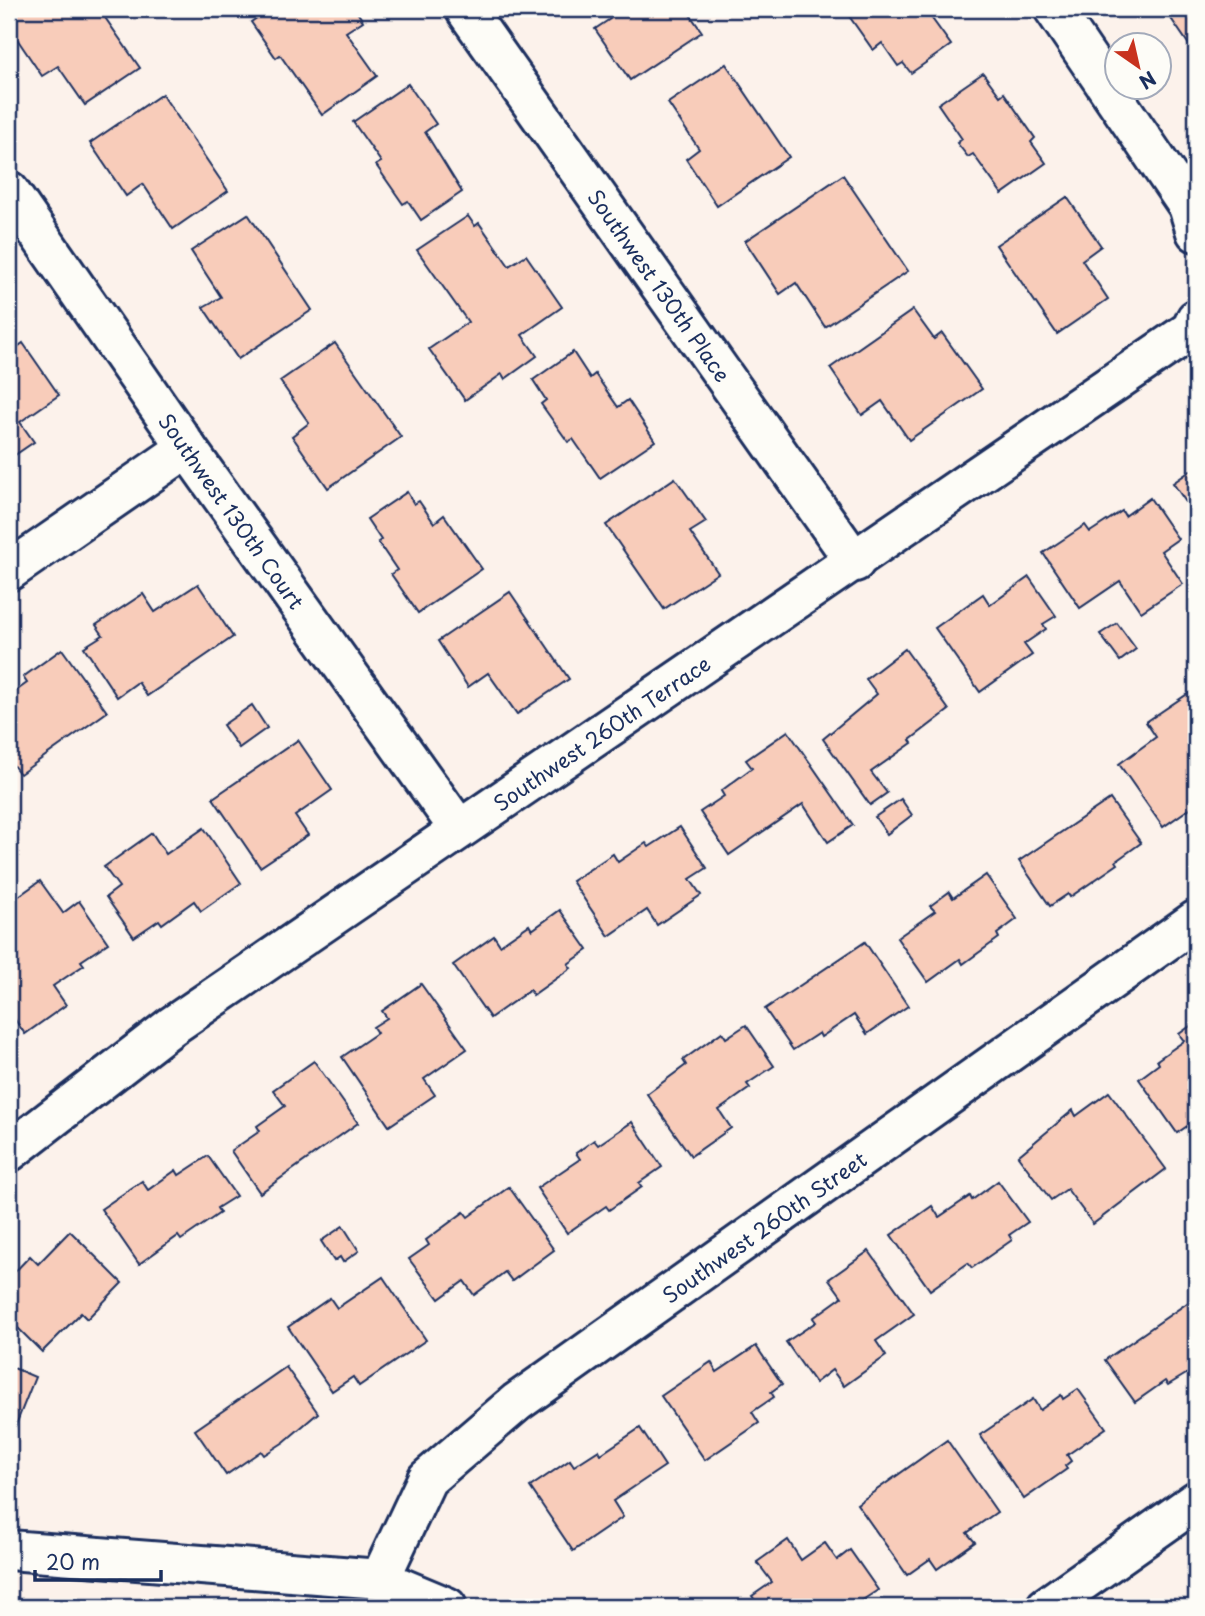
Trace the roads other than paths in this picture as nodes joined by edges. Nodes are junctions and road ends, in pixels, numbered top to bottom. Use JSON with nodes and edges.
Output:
{"nodes":[{"id":1,"x":465,"y":9,"type":"edge"},
{"id":2,"x":1054,"y":9,"type":"edge"},
{"id":3,"x":9,"y":191,"type":"edge"},
{"id":4,"x":1196,"y":232,"type":"edge"},
{"id":5,"x":1196,"y":319,"type":"edge"},
{"id":6,"x":187,"y":448,"type":"junction"},
{"id":7,"x":856,"y":562,"type":"junction"},
{"id":8,"x":9,"y":571,"type":"edge"},
{"id":9,"x":459,"y":830,"type":"junction"},
{"id":10,"x":1196,"y":920,"type":"edge"},
{"id":11,"x":9,"y":1152,"type":"edge"},
{"id":12,"x":1196,"y":1501,"type":"edge"},
{"id":13,"x":9,"y":1550,"type":"edge"},
{"id":14,"x":380,"y":1579,"type":"junction"},
{"id":15,"x":447,"y":1607,"type":"edge"},
{"id":16,"x":1046,"y":1607,"type":"edge"}],
"edges":[{"from":1,"to":7,"type":"street","name":"Southwest 130th Place"},
{"from":2,"to":4,"type":"street"},
{"from":3,"to":6,"type":"street","name":"Southwest 130th Court"},
{"from":5,"to":7,"type":"street","name":"Southwest 260th Terrace"},
{"from":6,"to":8,"type":"street"},
{"from":6,"to":9,"type":"street","name":"Southwest 130th Court"},
{"from":7,"to":9,"type":"street","name":"Southwest 260th Terrace"},
{"from":9,"to":11,"type":"street","name":"Southwest 260th Terrace"},
{"from":10,"to":14,"type":"street","name":"Southwest 260th Street"},
{"from":12,"to":16,"type":"street"},
{"from":13,"to":14,"type":"street"},
{"from":14,"to":15,"type":"street"}]}
